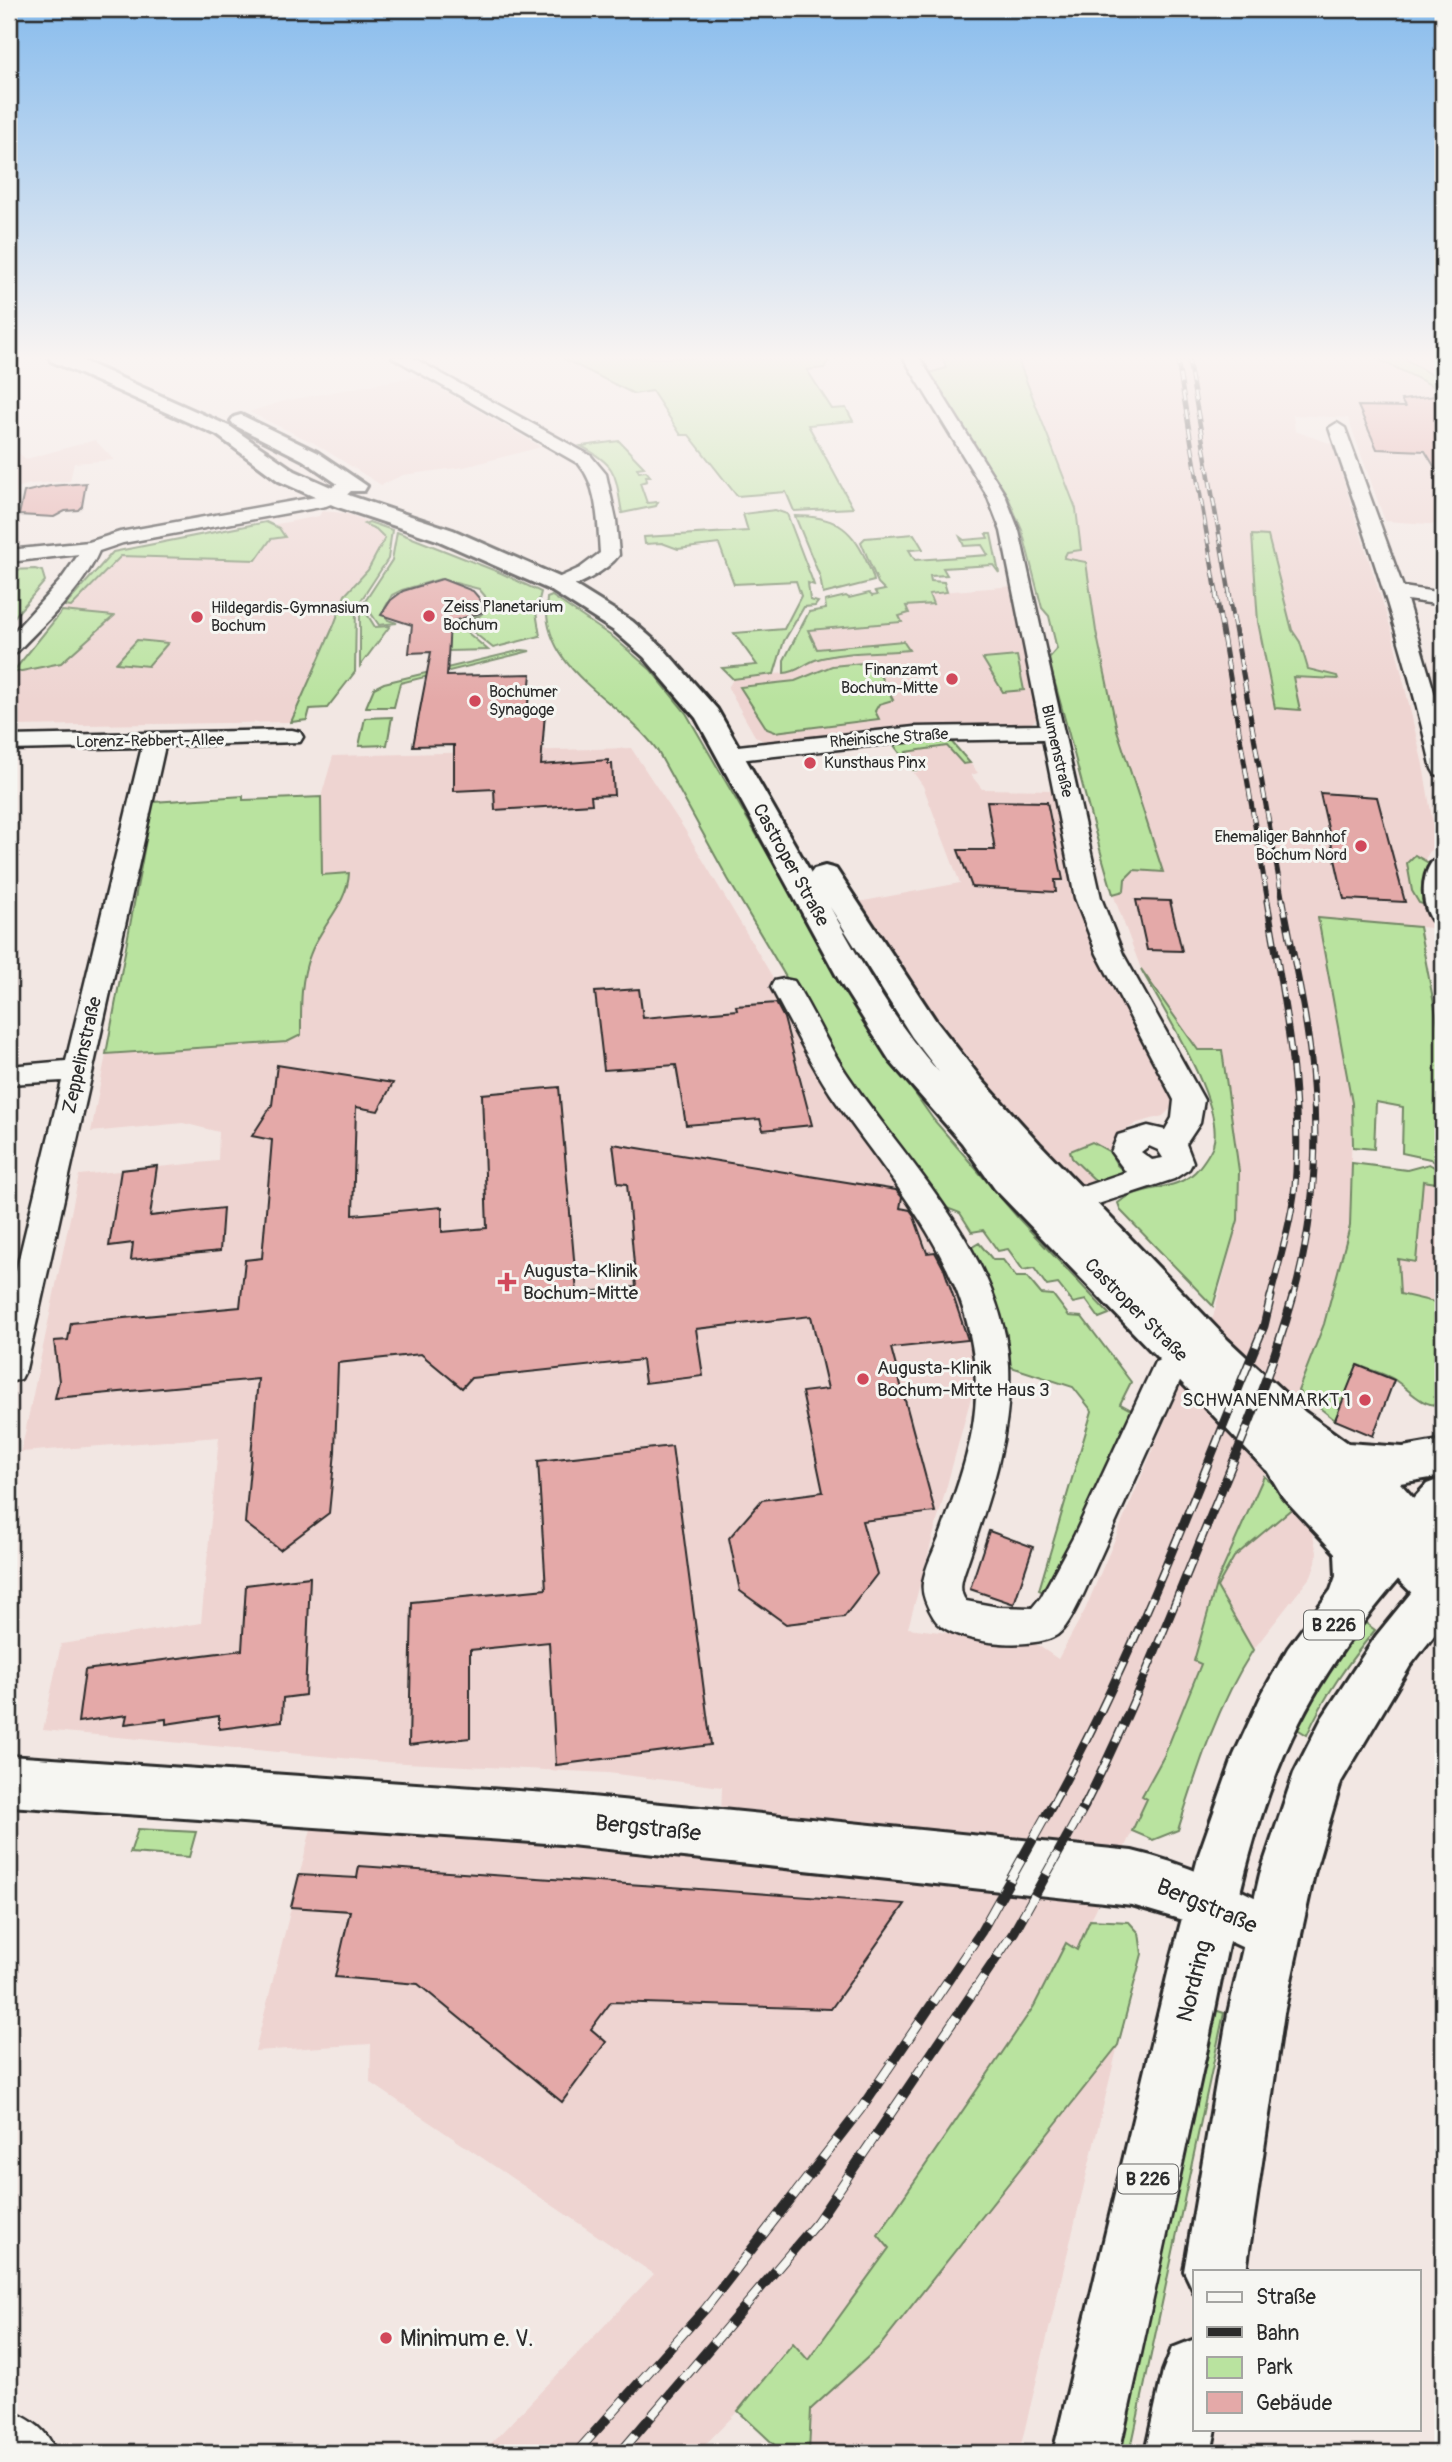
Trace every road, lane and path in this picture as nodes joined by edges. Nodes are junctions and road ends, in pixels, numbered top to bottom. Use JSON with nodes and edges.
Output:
{"nodes":[{"id":1,"x":282,"y":472,"type":"edge"},
{"id":2,"x":325,"y":472,"type":"edge"},
{"id":3,"x":596,"y":472,"type":"edge"},
{"id":4,"x":982,"y":472,"type":"edge"},
{"id":5,"x":1353,"y":472,"type":"edge"},
{"id":6,"x":313,"y":487,"type":"junction"},
{"id":7,"x":342,"y":490,"type":"junction"},
{"id":8,"x":237,"y":517,"type":"junction"},
{"id":9,"x":84,"y":542,"type":"junction"},
{"id":10,"x":9,"y":545,"type":"edge"},
{"id":11,"x":57,"y":551,"type":"junction"},
{"id":12,"x":9,"y":556,"type":"edge"},
{"id":13,"x":567,"y":582,"type":"junction"},
{"id":14,"x":61,"y":590,"type":"junction"},
{"id":15,"x":1395,"y":592,"type":"junction"},
{"id":16,"x":1443,"y":599,"type":"edge"},
{"id":17,"x":9,"y":649,"type":"edge"},
{"id":18,"x":1051,"y":732,"type":"junction"},
{"id":19,"x":292,"y":737,"type":"dead end"},
{"id":20,"x":155,"y":741,"type":"junction"},
{"id":21,"x":9,"y":743,"type":"edge"},
{"id":22,"x":741,"y":752,"type":"junction"},
{"id":23,"x":1443,"y":769,"type":"edge"},
{"id":24,"x":1443,"y":868,"type":"edge"},
{"id":25,"x":1443,"y":913,"type":"edge"},
{"id":26,"x":784,"y":987,"type":"dead end"},
{"id":27,"x":79,"y":1070,"type":"junction"},
{"id":28,"x":9,"y":1075,"type":"edge"},
{"id":29,"x":992,"y":1154,"type":"junction"},
{"id":30,"x":1072,"y":1198,"type":"junction"},
{"id":31,"x":10,"y":1361,"type":"edge"},
{"id":32,"x":1167,"y":1372,"type":"dead end"},
{"id":33,"x":1281,"y":1457,"type":"junction"},
{"id":34,"x":1443,"y":1458,"type":"edge"},
{"id":35,"x":1339,"y":1461,"type":"junction"},
{"id":36,"x":1419,"y":1525,"type":"edge"},
{"id":37,"x":1443,"y":1584,"type":"edge"},
{"id":38,"x":1351,"y":1602,"type":"junction"},
{"id":39,"x":9,"y":1782,"type":"edge"},
{"id":40,"x":1213,"y":1905,"type":"junction"},
{"id":41,"x":1274,"y":1935,"type":"junction"},
{"id":42,"x":1215,"y":2270,"type":"edge"},
{"id":43,"x":1193,"y":2381,"type":"edge"},
{"id":44,"x":9,"y":2437,"type":"edge"},
{"id":45,"x":29,"y":2453,"type":"edge"},
{"id":46,"x":1086,"y":2453,"type":"edge"},
{"id":47,"x":1178,"y":2453,"type":"edge"}],
"edges":[{"from":1,"to":6,"type":"main road","name":"Castroper Straße"},
{"from":2,"to":7,"type":"main road","name":"Castroper Straße"},
{"from":3,"to":13,"type":"street"},
{"from":4,"to":18,"type":"street","name":"Blumenstraße"},
{"from":5,"to":15,"type":"street"},
{"from":6,"to":7,"type":"main road","name":"Castroper Straße"},
{"from":6,"to":8,"type":"street"},
{"from":7,"to":8,"type":"street"},
{"from":7,"to":13,"type":"main road","name":"Castroper Straße"},
{"from":8,"to":9,"type":"street"},
{"from":9,"to":10,"type":"street"},
{"from":9,"to":11,"type":"street"},
{"from":9,"to":14,"type":"street"},
{"from":11,"to":12,"type":"street"},
{"from":11,"to":14,"type":"street"},
{"from":13,"to":22,"type":"main road","name":"Castroper Straße"},
{"from":14,"to":17,"type":"street"},
{"from":15,"to":16,"type":"street"},
{"from":15,"to":23,"type":"street"},
{"from":18,"to":22,"type":"street","name":"Rheinische Straße"},
{"from":18,"to":30,"type":"street","name":"Blumenstraße"},
{"from":19,"to":20,"type":"street","name":"Lorenz-Rebbert-Allee"},
{"from":20,"to":21,"type":"street","name":"Lorenz-Rebbert-Allee"},
{"from":20,"to":27,"type":"street","name":"Zeppelinstraße"},
{"from":22,"to":29,"type":"main road","name":"Castroper Straße"},
{"from":22,"to":30,"type":"main road","name":"Castroper Straße"},
{"from":24,"to":25,"type":"main road"},
{"from":26,"to":32,"type":"street","name":"Castroper Straße"},
{"from":27,"to":28,"type":"street"},
{"from":27,"to":31,"type":"street","name":"Zeppelinstraße"},
{"from":29,"to":30,"type":"street","name":"Blumenstraße"},
{"from":29,"to":33,"type":"main road","name":"Castroper Straße"},
{"from":30,"to":35,"type":"main road","name":"Castroper Straße"},
{"from":33,"to":36,"type":"main road","name":"Castroper Straße"},
{"from":33,"to":38,"type":"main road"},
{"from":34,"to":35,"type":"main road"},
{"from":35,"to":36,"type":"main road","name":"Castroper Straße"},
{"from":36,"to":37,"type":"main road"},
{"from":36,"to":38,"type":"main road","name":"Nordring","number":"B 226"},
{"from":37,"to":41,"type":"main road"},
{"from":38,"to":40,"type":"main road","name":"Nordring","number":"B 226"},
{"from":39,"to":40,"type":"main road","name":"Bergstraße"},
{"from":40,"to":41,"type":"main road","name":"Bergstraße"},
{"from":40,"to":46,"type":"main road","name":"Nordring","number":"B 226"},
{"from":41,"to":42,"type":"main road"},
{"from":43,"to":47,"type":"main road"},
{"from":44,"to":45,"type":"street"}]}
